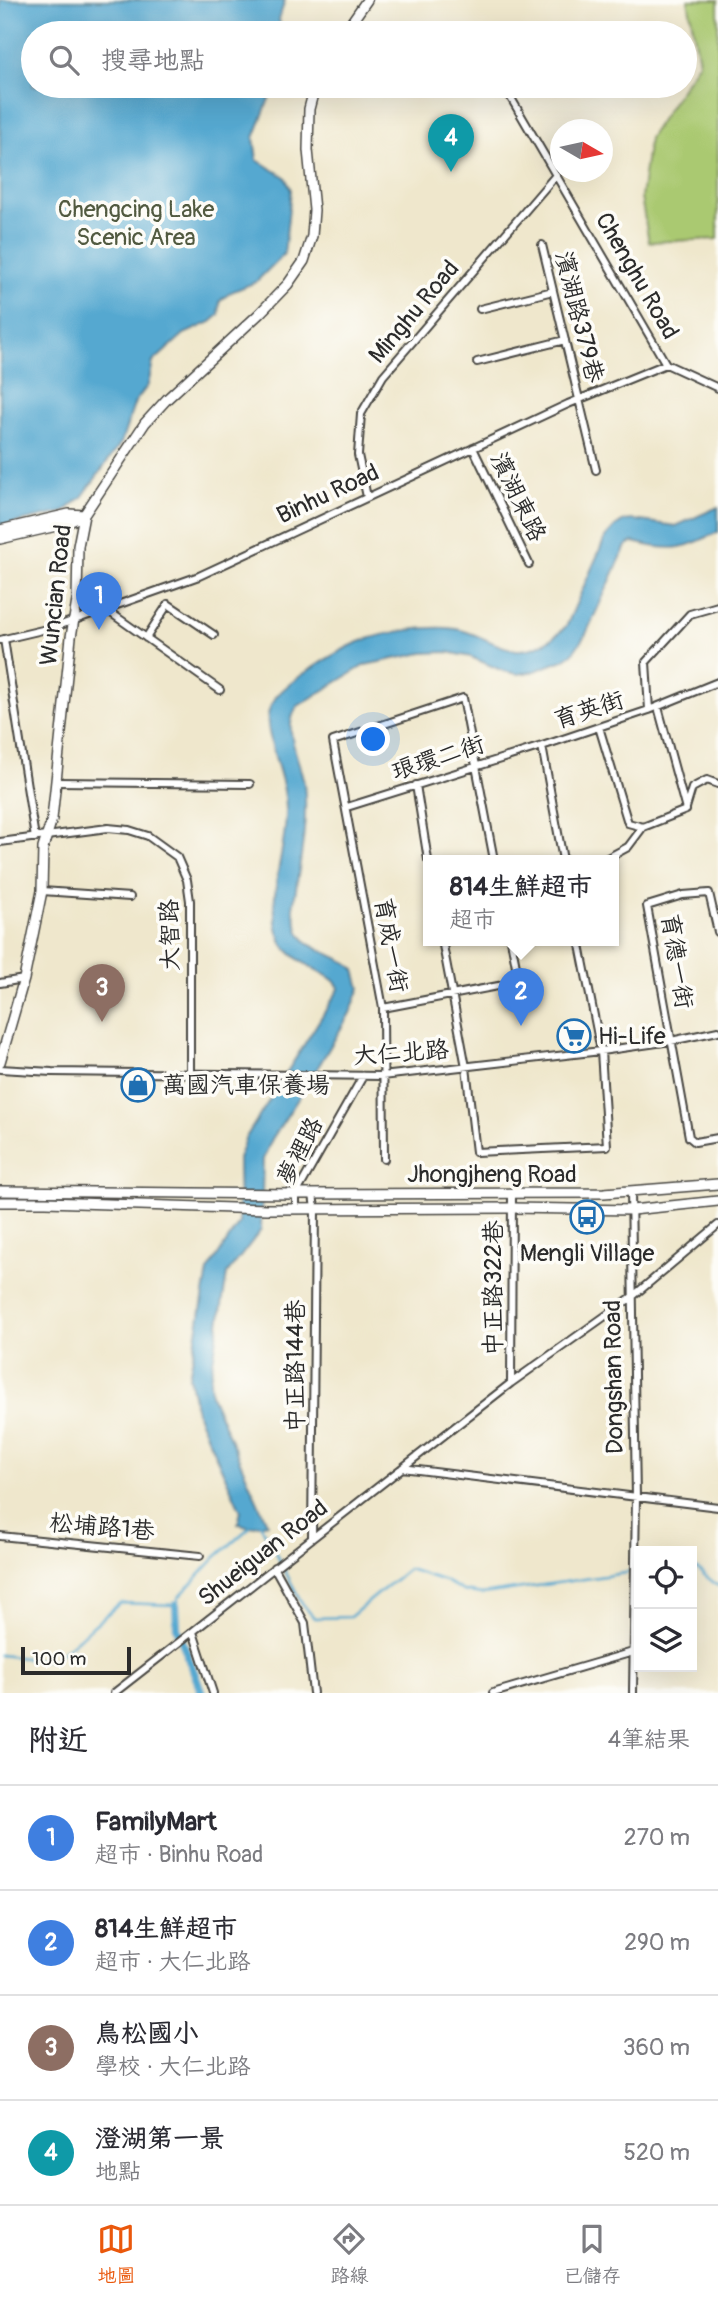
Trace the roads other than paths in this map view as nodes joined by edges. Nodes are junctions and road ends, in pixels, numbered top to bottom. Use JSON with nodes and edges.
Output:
{"nodes":[{"id":1,"x":367,"y":0,"type":"edge"},
{"id":2,"x":352,"y":21,"type":"edge"},
{"id":3,"x":312,"y":98,"type":"edge"},
{"id":4,"x":512,"y":98,"type":"edge"},
{"id":5,"x":550,"y":165,"type":"edge"},
{"id":6,"x":550,"y":182,"type":"edge"},
{"id":7,"x":560,"y":182,"type":"edge"},
{"id":8,"x":542,"y":245,"type":"dead end"},
{"id":9,"x":553,"y":291,"type":"junction"},
{"id":10,"x":480,"y":309,"type":"dead end"},
{"id":11,"x":565,"y":340,"type":"junction"},
{"id":12,"x":477,"y":362,"type":"dead end"},
{"id":13,"x":666,"y":364,"type":"junction"},
{"id":14,"x":718,"y":388,"type":"edge"},
{"id":15,"x":580,"y":399,"type":"junction"},
{"id":16,"x":473,"y":448,"type":"junction"},
{"id":17,"x":596,"y":470,"type":"dead end"},
{"id":18,"x":367,"y":497,"type":"junction"},
{"id":19,"x":84,"y":515,"type":"junction"},
{"id":20,"x":0,"y":530,"type":"edge"},
{"id":21,"x":0,"y":539,"type":"edge"},
{"id":22,"x":529,"y":564,"type":"dead end"},
{"id":23,"x":718,"y":606,"type":"edge"},
{"id":24,"x":104,"y":608,"type":"junction"},
{"id":25,"x":74,"y":620,"type":"junction"},
{"id":26,"x":214,"y":635,"type":"dead end"},
{"id":27,"x":146,"y":638,"type":"junction"},
{"id":28,"x":2,"y":640,"type":"edge"},
{"id":29,"x":718,"y":682,"type":"edge"},
{"id":30,"x":220,"y":690,"type":"dead end"},
{"id":31,"x":658,"y":707,"type":"junction"},
{"id":32,"x":649,"y":710,"type":"junction"},
{"id":33,"x":599,"y":727,"type":"junction"},
{"id":34,"x":542,"y":746,"type":"junction"},
{"id":35,"x":476,"y":766,"type":"junction"},
{"id":36,"x":56,"y":782,"type":"junction"},
{"id":37,"x":250,"y":784,"type":"dead end"},
{"id":38,"x":718,"y":784,"type":"edge"},
{"id":39,"x":416,"y":785,"type":"junction"},
{"id":40,"x":347,"y":807,"type":"junction"},
{"id":41,"x":685,"y":810,"type":"junction"},
{"id":42,"x":643,"y":827,"type":"junction"},
{"id":43,"x":41,"y":838,"type":"junction"},
{"id":44,"x":0,"y":842,"type":"edge"},
{"id":45,"x":427,"y":855,"type":"edge"},
{"id":46,"x":494,"y":855,"type":"edge"},
{"id":47,"x":562,"y":855,"type":"edge"},
{"id":48,"x":613,"y":855,"type":"edge"},
{"id":49,"x":43,"y":891,"type":"junction"},
{"id":50,"x":130,"y":897,"type":"dead end"},
{"id":51,"x":718,"y":932,"type":"edge"},
{"id":52,"x":443,"y":946,"type":"edge"},
{"id":53,"x":512,"y":946,"type":"edge"},
{"id":54,"x":580,"y":946,"type":"edge"},
{"id":55,"x":24,"y":979,"type":"junction"},
{"id":56,"x":0,"y":984,"type":"edge"},
{"id":57,"x":452,"y":996,"type":"junction"},
{"id":58,"x":383,"y":1008,"type":"junction"},
{"id":59,"x":718,"y":1031,"type":"edge"},
{"id":60,"x":671,"y":1041,"type":"junction"},
{"id":61,"x":601,"y":1051,"type":"junction"},
{"id":62,"x":0,"y":1062,"type":"edge"},
{"id":63,"x":466,"y":1067,"type":"junction"},
{"id":64,"x":0,"y":1069,"type":"edge"},
{"id":65,"x":190,"y":1074,"type":"junction"},
{"id":66,"x":363,"y":1076,"type":"junction"},
{"id":67,"x":382,"y":1076,"type":"junction"},
{"id":68,"x":718,"y":1138,"type":"edge"},
{"id":69,"x":384,"y":1159,"type":"dead end"},
{"id":70,"x":718,"y":1184,"type":"edge"},
{"id":71,"x":0,"y":1191,"type":"edge"},
{"id":72,"x":632,"y":1191,"type":"junction"},
{"id":73,"x":512,"y":1193,"type":"junction"},
{"id":74,"x":296,"y":1194,"type":"junction"},
{"id":75,"x":313,"y":1194,"type":"junction"},
{"id":76,"x":718,"y":1201,"type":"edge"},
{"id":77,"x":0,"y":1202,"type":"edge"},
{"id":78,"x":512,"y":1208,"type":"junction"},
{"id":79,"x":296,"y":1209,"type":"junction"},
{"id":80,"x":315,"y":1209,"type":"junction"},
{"id":81,"x":632,"y":1210,"type":"junction"},
{"id":82,"x":718,"y":1224,"type":"edge"},
{"id":83,"x":632,"y":1297,"type":"junction"},
{"id":84,"x":511,"y":1383,"type":"junction"},
{"id":85,"x":402,"y":1468,"type":"junction"},
{"id":86,"x":636,"y":1497,"type":"junction"},
{"id":87,"x":718,"y":1507,"type":"edge"},
{"id":88,"x":0,"y":1536,"type":"edge"},
{"id":89,"x":312,"y":1538,"type":"junction"},
{"id":90,"x":200,"y":1556,"type":"dead end"},
{"id":91,"x":276,"y":1565,"type":"junction"},
{"id":92,"x":191,"y":1633,"type":"junction"},
{"id":93,"x":633,"y":1652,"type":"junction"},
{"id":94,"x":114,"y":1693,"type":"edge"},
{"id":95,"x":213,"y":1693,"type":"edge"},
{"id":96,"x":313,"y":1693,"type":"edge"},
{"id":97,"x":493,"y":1693,"type":"edge"},
{"id":98,"x":633,"y":1693,"type":"edge"}],
"edges":[{"from":1,"to":2,"type":"main road"},
{"from":3,"to":19,"type":"main road","name":"Wuncian Road"},
{"from":4,"to":5,"type":"street","name":"Chenghu Road"},
{"from":6,"to":18,"type":"street","name":"Minghu Road"},
{"from":7,"to":13,"type":"street","name":"Chenghu Road"},
{"from":8,"to":9,"type":"street","name":"濱湖路379巷"},
{"from":9,"to":10,"type":"street"},
{"from":9,"to":11,"type":"street","name":"濱湖路379巷"},
{"from":11,"to":12,"type":"street"},
{"from":11,"to":15,"type":"street","name":"濱湖路379巷"},
{"from":13,"to":14,"type":"street","name":"Chenghu Road"},
{"from":13,"to":15,"type":"street","name":"Binhu Road"},
{"from":15,"to":16,"type":"street","name":"Binhu Road"},
{"from":15,"to":17,"type":"street","name":"濱湖路379巷"},
{"from":16,"to":18,"type":"street","name":"Binhu Road"},
{"from":16,"to":22,"type":"street","name":"濱湖東路"},
{"from":18,"to":24,"type":"street","name":"Binhu Road"},
{"from":19,"to":20,"type":"main road"},
{"from":19,"to":21,"type":"main road"},
{"from":19,"to":25,"type":"main road","name":"Wuncian Road"},
{"from":23,"to":32,"type":"street"},
{"from":24,"to":25,"type":"street","name":"Binhu Road"},
{"from":24,"to":27,"type":"street"},
{"from":25,"to":28,"type":"street","name":"Binhu Road"},
{"from":25,"to":36,"type":"main road","name":"Wuncian Road"},
{"from":26,"to":27,"type":"street"},
{"from":27,"to":30,"type":"street"},
{"from":28,"to":43,"type":"street"},
{"from":29,"to":31,"type":"street","name":"育英街"},
{"from":31,"to":32,"type":"street","name":"育英街"},
{"from":31,"to":41,"type":"street"},
{"from":32,"to":33,"type":"street","name":"育英街"},
{"from":33,"to":34,"type":"street","name":"育英街"},
{"from":33,"to":42,"type":"street"},
{"from":34,"to":35,"type":"street","name":"琅環二街"},
{"from":34,"to":47,"type":"street","name":"育英街"},
{"from":35,"to":39,"type":"street","name":"琅環二街"},
{"from":35,"to":40,"type":"street","name":"育成一街"},
{"from":35,"to":46,"type":"street"},
{"from":36,"to":37,"type":"street"},
{"from":36,"to":43,"type":"main road","name":"Wuncian Road"},
{"from":38,"to":41,"type":"street"},
{"from":39,"to":40,"type":"street","name":"琅環二街"},
{"from":39,"to":45,"type":"street"},
{"from":40,"to":58,"type":"street","name":"育成一街"},
{"from":41,"to":42,"type":"street"},
{"from":42,"to":48,"type":"street"},
{"from":43,"to":44,"type":"street","name":"大智路"},
{"from":43,"to":49,"type":"main road","name":"Wuncian Road"},
{"from":43,"to":65,"type":"street","name":"大智路"},
{"from":49,"to":50,"type":"street"},
{"from":49,"to":55,"type":"main road","name":"Wuncian Road"},
{"from":51,"to":60,"type":"street","name":"育德一街"},
{"from":52,"to":57,"type":"street"},
{"from":53,"to":57,"type":"street"},
{"from":54,"to":61,"type":"street"},
{"from":55,"to":56,"type":"street"},
{"from":55,"to":62,"type":"main road","name":"Wuncian Road"},
{"from":57,"to":58,"type":"street"},
{"from":57,"to":63,"type":"street"},
{"from":58,"to":67,"type":"street","name":"育成一街"},
{"from":59,"to":60,"type":"street","name":"大仁北路"},
{"from":60,"to":61,"type":"street","name":"大仁北路"},
{"from":60,"to":68,"type":"street"},
{"from":61,"to":63,"type":"street","name":"大仁北路"},
{"from":61,"to":63,"type":"street"},
{"from":63,"to":67,"type":"street","name":"大仁北路"},
{"from":64,"to":65,"type":"street","name":"大仁北路"},
{"from":65,"to":66,"type":"street","name":"大仁北路"},
{"from":66,"to":67,"type":"street","name":"大仁北路"},
{"from":66,"to":74,"type":"street","name":"夢裡路"},
{"from":67,"to":69,"type":"street","name":"育成一街"},
{"from":70,"to":72,"type":"main road","name":"Jhongjheng Road"},
{"from":71,"to":74,"type":"main road","name":"Jhongjheng Road"},
{"from":72,"to":73,"type":"main road","name":"Jhongjheng Road"},
{"from":72,"to":81,"type":"street","name":"Dongshan Road"},
{"from":73,"to":75,"type":"main road","name":"Jhongjheng Road"},
{"from":73,"to":78,"type":"street","name":"中正路322巷"},
{"from":74,"to":75,"type":"main road","name":"Jhongjheng Road"},
{"from":74,"to":79,"type":"street","name":"夢裡路"},
{"from":75,"to":80,"type":"street","name":"中正路144巷"},
{"from":76,"to":81,"type":"main road","name":"Jhongjheng Road"},
{"from":77,"to":79,"type":"main road","name":"Jhongjheng Road"},
{"from":78,"to":80,"type":"main road","name":"Jhongjheng Road"},
{"from":78,"to":81,"type":"main road","name":"Jhongjheng Road"},
{"from":78,"to":84,"type":"street","name":"中正路322巷"},
{"from":79,"to":80,"type":"main road","name":"Jhongjheng Road"},
{"from":80,"to":89,"type":"street","name":"中正路144巷"},
{"from":81,"to":83,"type":"street","name":"Dongshan Road"},
{"from":82,"to":83,"type":"street"},
{"from":83,"to":84,"type":"street","name":"Shueiguan Road"},
{"from":83,"to":86,"type":"street","name":"Dongshan Road"},
{"from":84,"to":85,"type":"street","name":"Shueiguan Road"},
{"from":85,"to":86,"type":"street"},
{"from":85,"to":89,"type":"street","name":"Shueiguan Road"},
{"from":86,"to":87,"type":"street"},
{"from":86,"to":93,"type":"street","name":"Dongshan Road"},
{"from":88,"to":90,"type":"street","name":"松埔路1巷"},
{"from":89,"to":91,"type":"street","name":"Shueiguan Road"},
{"from":91,"to":92,"type":"street","name":"Shueiguan Road"},
{"from":91,"to":96,"type":"street"},
{"from":92,"to":94,"type":"street","name":"Shueiguan Road"},
{"from":92,"to":95,"type":"street"},
{"from":93,"to":97,"type":"street"},
{"from":93,"to":98,"type":"street"}]}
